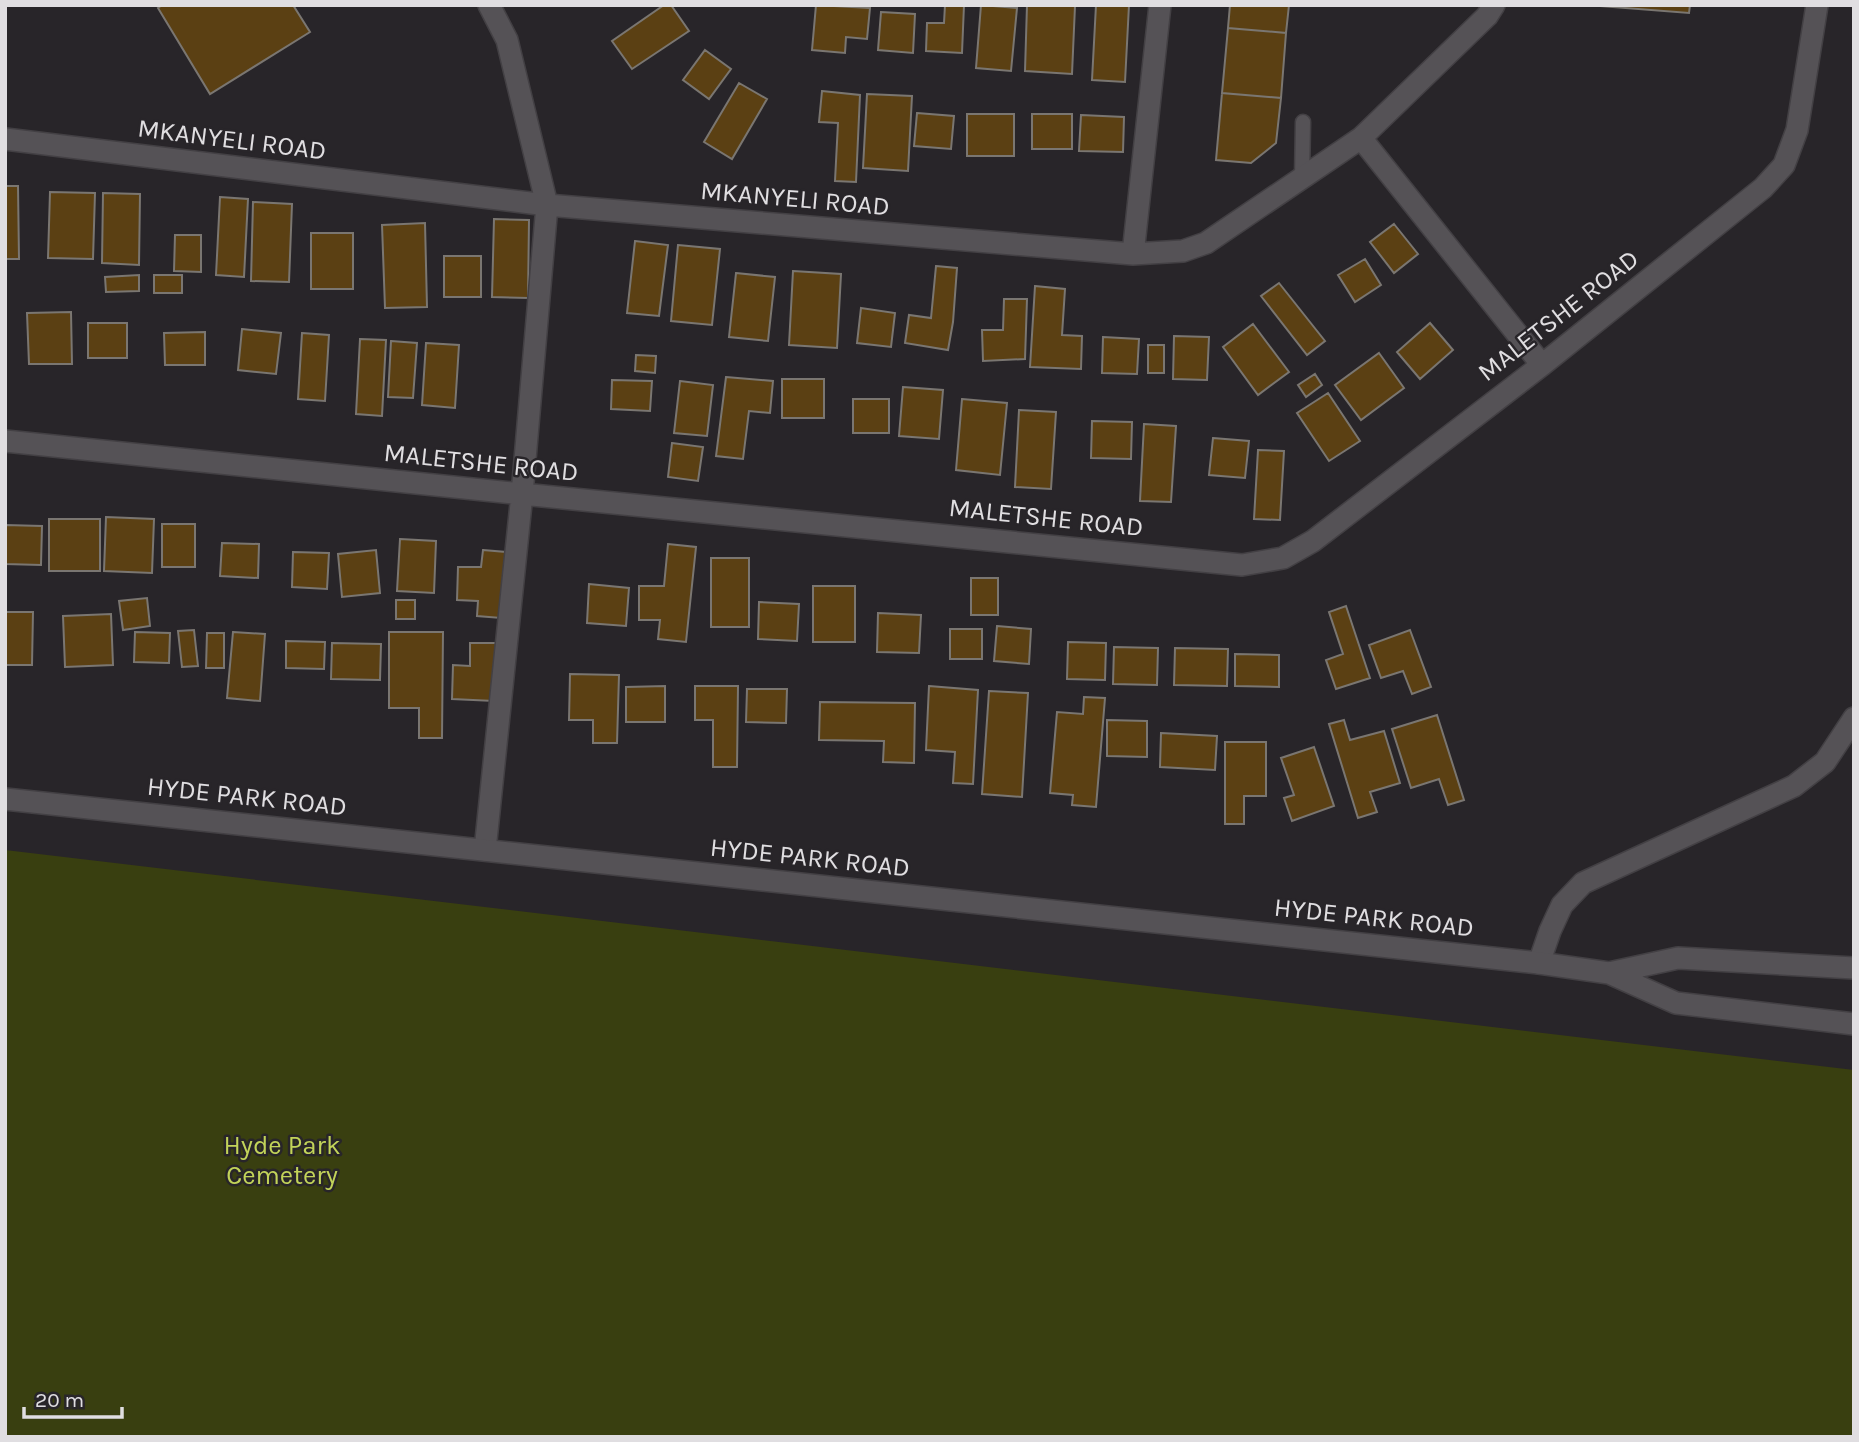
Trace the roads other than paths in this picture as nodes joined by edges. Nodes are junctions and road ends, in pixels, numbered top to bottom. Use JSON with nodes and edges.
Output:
{"nodes":[{"id":1,"x":489,"y":5,"type":"edge"},
{"id":2,"x":1160,"y":5,"type":"edge"},
{"id":3,"x":1494,"y":5,"type":"edge"},
{"id":4,"x":1817,"y":5,"type":"edge"},
{"id":5,"x":1303,"y":122,"type":"dead end"},
{"id":6,"x":1361,"y":138,"type":"junction"},
{"id":7,"x":5,"y":139,"type":"edge"},
{"id":8,"x":1302,"y":178,"type":"junction"},
{"id":9,"x":547,"y":205,"type":"junction"},
{"id":10,"x":1133,"y":254,"type":"junction"},
{"id":11,"x":1542,"y":365,"type":"junction"},
{"id":12,"x":5,"y":441,"type":"edge"},
{"id":13,"x":522,"y":494,"type":"junction"},
{"id":14,"x":1854,"y":718,"type":"edge"},
{"id":15,"x":5,"y":799,"type":"edge"},
{"id":16,"x":485,"y":850,"type":"junction"},
{"id":17,"x":1539,"y":963,"type":"junction"},
{"id":18,"x":1854,"y":968,"type":"edge"},
{"id":19,"x":1609,"y":973,"type":"junction"},
{"id":20,"x":1854,"y":1024,"type":"edge"}],
"edges":[{"from":1,"to":9,"type":"street"},
{"from":2,"to":10,"type":"street"},
{"from":3,"to":6,"type":"street","name":"MKANYELI ROAD"},
{"from":4,"to":11,"type":"street","name":"MALETSHE ROAD"},
{"from":5,"to":8,"type":"lane"},
{"from":6,"to":8,"type":"street","name":"MKANYELI ROAD"},
{"from":6,"to":11,"type":"street"},
{"from":7,"to":9,"type":"street","name":"MKANYELI ROAD"},
{"from":8,"to":10,"type":"street","name":"MKANYELI ROAD"},
{"from":9,"to":10,"type":"street","name":"MKANYELI ROAD"},
{"from":9,"to":13,"type":"street"},
{"from":11,"to":13,"type":"street","name":"MALETSHE ROAD"},
{"from":12,"to":13,"type":"street","name":"MALETSHE ROAD"},
{"from":13,"to":16,"type":"street"},
{"from":14,"to":17,"type":"street"},
{"from":15,"to":16,"type":"street","name":"HYDE PARK ROAD"},
{"from":16,"to":17,"type":"street","name":"HYDE PARK ROAD"},
{"from":17,"to":19,"type":"street","name":"HYDE PARK ROAD"},
{"from":18,"to":19,"type":"street","name":"HYDE PARK ROAD"},
{"from":19,"to":20,"type":"street","name":"HYDE PARK ROAD"}]}
